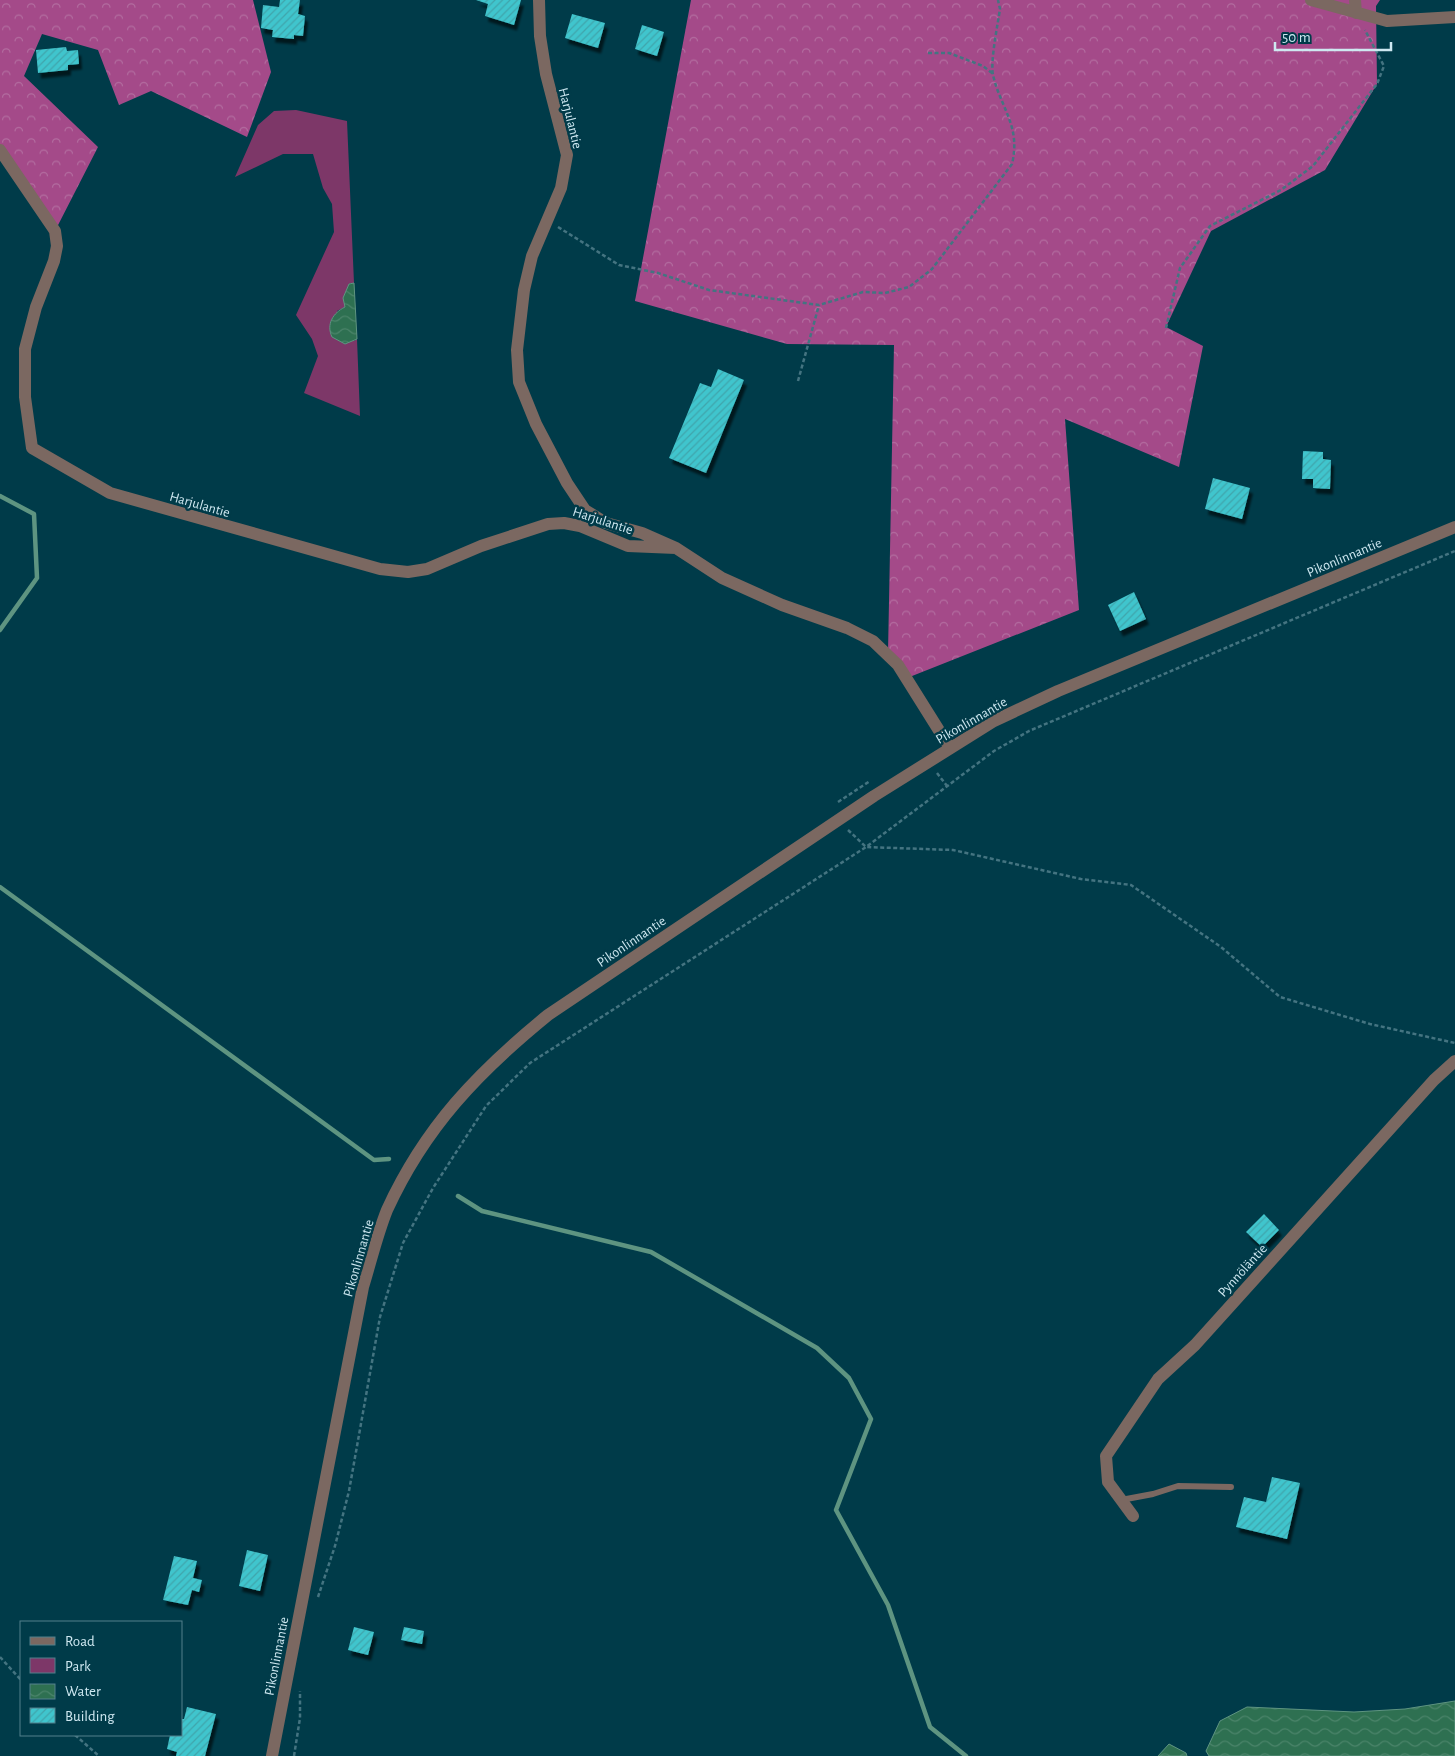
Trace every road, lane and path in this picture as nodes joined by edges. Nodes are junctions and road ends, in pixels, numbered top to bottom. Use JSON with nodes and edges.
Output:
{"nodes":[{"id":1,"x":539,"y":0,"type":"edge"},
{"id":2,"x":998,"y":0,"type":"edge"},
{"id":3,"x":1311,"y":0,"type":"edge"},
{"id":4,"x":1355,"y":0,"type":"edge"},
{"id":5,"x":1356,"y":13,"type":"junction"},
{"id":6,"x":1455,"y":17,"type":"edge"},
{"id":7,"x":928,"y":54,"type":"dead end"},
{"id":8,"x":992,"y":73,"type":"junction"},
{"id":9,"x":0,"y":150,"type":"edge"},
{"id":10,"x":545,"y":221,"type":"junction"},
{"id":11,"x":819,"y":305,"type":"junction"},
{"id":12,"x":1166,"y":328,"type":"dead end"},
{"id":13,"x":798,"y":381,"type":"dead end"},
{"id":14,"x":1455,"y":527,"type":"edge"},
{"id":15,"x":676,"y":548,"type":"junction"},
{"id":16,"x":1455,"y":551,"type":"edge"},
{"id":17,"x":950,"y":748,"type":"junction"},
{"id":18,"x":838,"y":820,"type":"junction"},
{"id":19,"x":866,"y":847,"type":"junction"},
{"id":20,"x":1455,"y":1042,"type":"edge"},
{"id":21,"x":1455,"y":1061,"type":"edge"},
{"id":22,"x":1231,"y":1488,"type":"dead end"},
{"id":23,"x":1121,"y":1500,"type":"junction"},
{"id":24,"x":1133,"y":1516,"type":"dead end"},
{"id":25,"x":316,"y":1604,"type":"dead end"},
{"id":26,"x":0,"y":1657,"type":"edge"},
{"id":27,"x":20,"y":1679,"type":"edge"},
{"id":28,"x":300,"y":1684,"type":"dead end"},
{"id":29,"x":76,"y":1736,"type":"edge"},
{"id":30,"x":99,"y":1756,"type":"edge"},
{"id":31,"x":272,"y":1756,"type":"edge"},
{"id":32,"x":294,"y":1756,"type":"edge"}],
"edges":[{"from":1,"to":10,"type":"street","name":"Harjulantie"},
{"from":2,"to":8,"type":"path"},
{"from":3,"to":5,"type":"street"},
{"from":4,"to":5,"type":"street"},
{"from":5,"to":6,"type":"street"},
{"from":5,"to":12,"type":"path"},
{"from":7,"to":8,"type":"path"},
{"from":8,"to":11,"type":"path"},
{"from":9,"to":15,"type":"street","name":"Harjulantie"},
{"from":10,"to":11,"type":"path"},
{"from":10,"to":15,"type":"street","name":"Harjulantie"},
{"from":11,"to":13,"type":"path"},
{"from":14,"to":17,"type":"street","name":"Pikonlinnantie"},
{"from":15,"to":17,"type":"street","name":"Harjulantie"},
{"from":16,"to":19,"type":"path"},
{"from":17,"to":18,"type":"street","name":"Pikonlinnantie"},
{"from":18,"to":19,"type":"path"},
{"from":18,"to":31,"type":"street","name":"Pikonlinnantie"},
{"from":19,"to":20,"type":"path"},
{"from":19,"to":25,"type":"path"},
{"from":21,"to":23,"type":"street","name":"Pynnöläntie"},
{"from":22,"to":23,"type":"lane"},
{"from":23,"to":24,"type":"street","name":"Pynnöläntie"},
{"from":26,"to":27,"type":"path"},
{"from":28,"to":32,"type":"path"},
{"from":29,"to":30,"type":"path"}]}
